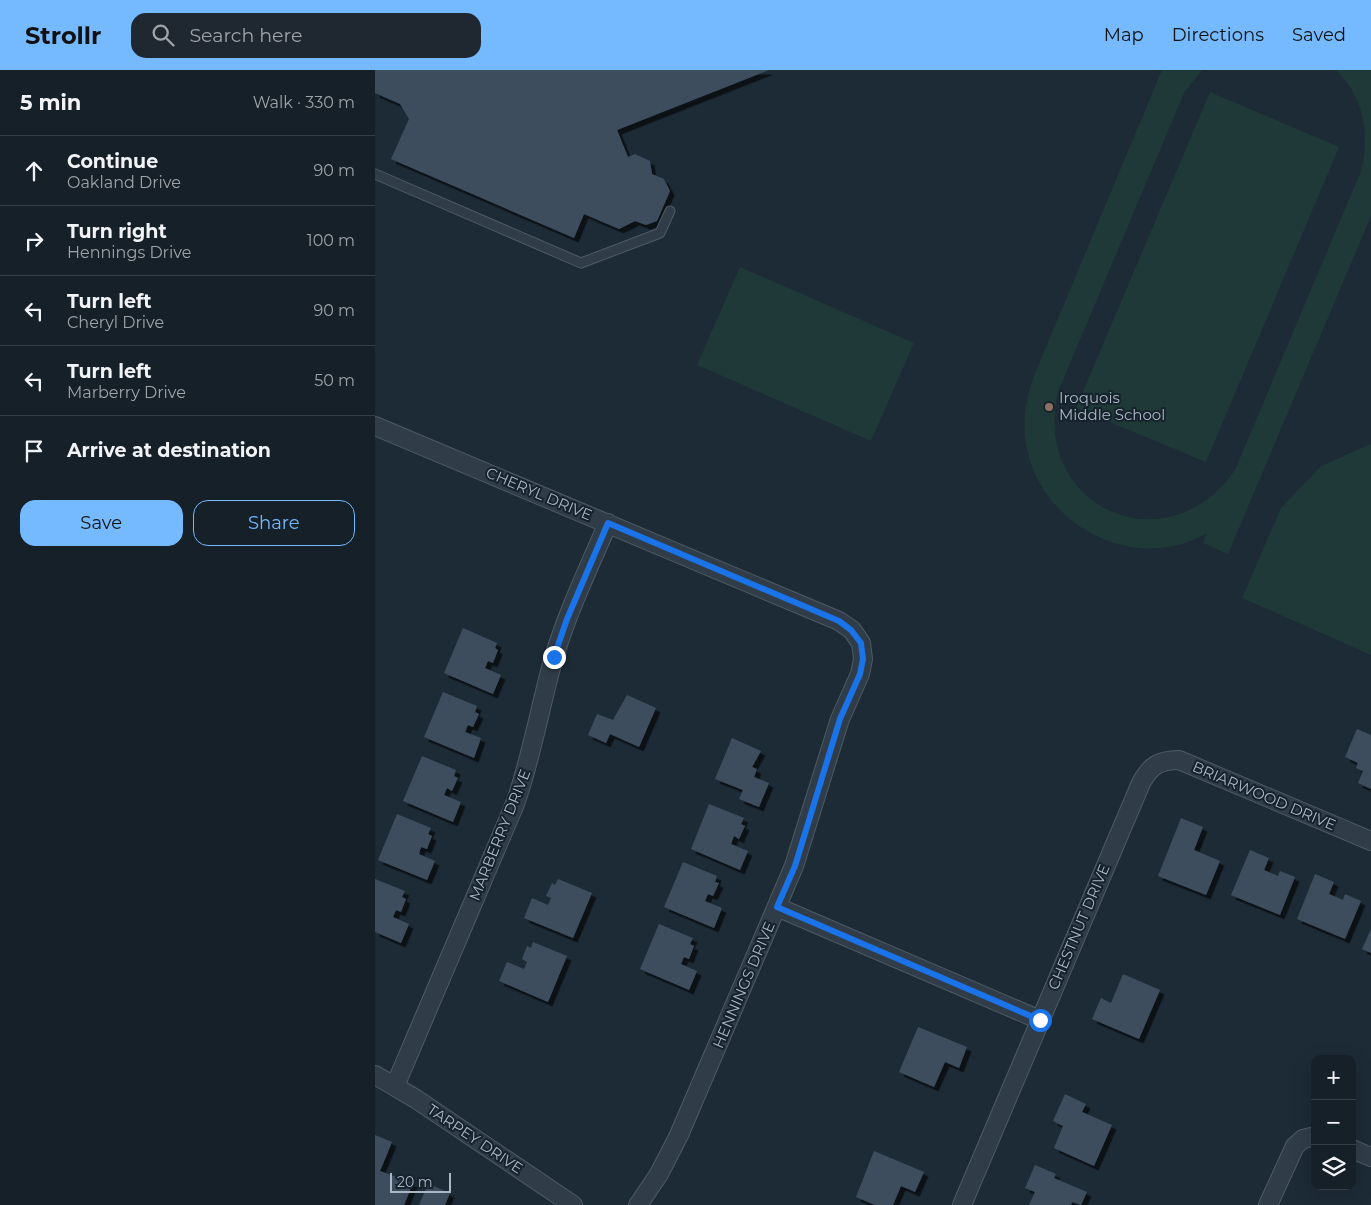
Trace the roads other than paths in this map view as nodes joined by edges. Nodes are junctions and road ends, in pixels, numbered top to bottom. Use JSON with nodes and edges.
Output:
{"nodes":[{"id":1,"x":375,"y":174,"type":"edge"},
{"id":2,"x":670,"y":211,"type":"dead end"},
{"id":3,"x":375,"y":426,"type":"edge"},
{"id":4,"x":608,"y":523,"type":"junction"},
{"id":5,"x":861,"y":643,"type":"joint"},
{"id":6,"x":1155,"y":763,"type":"joint"},
{"id":7,"x":1371,"y":841,"type":"edge"},
{"id":8,"x":777,"y":907,"type":"junction"},
{"id":9,"x":1040,"y":1020,"type":"junction"},
{"id":10,"x":375,"y":1075,"type":"edge"},
{"id":11,"x":395,"y":1086,"type":"junction"},
{"id":12,"x":1309,"y":1137,"type":"edge"},
{"id":13,"x":1356,"y":1151,"type":"edge"},
{"id":14,"x":1371,"y":1157,"type":"edge"},
{"id":15,"x":573,"y":1205,"type":"edge"},
{"id":16,"x":638,"y":1205,"type":"edge"},
{"id":17,"x":962,"y":1205,"type":"edge"},
{"id":18,"x":1268,"y":1205,"type":"edge"}],
"edges":[{"from":1,"to":2,"type":"lane"},
{"from":3,"to":4,"type":"street","name":"CHERYL DRIVE"},
{"from":4,"to":5,"type":"street","name":"CHERYL DRIVE"},
{"from":4,"to":11,"type":"street","name":"MARBERRY DRIVE"},
{"from":5,"to":8,"type":"street","name":"HENNINGS DRIVE"},
{"from":6,"to":7,"type":"street","name":"BRIARWOOD DRIVE"},
{"from":6,"to":9,"type":"street","name":"CHESTNUT DRIVE"},
{"from":8,"to":9,"type":"street"},
{"from":8,"to":16,"type":"street","name":"HENNINGS DRIVE"},
{"from":9,"to":17,"type":"street","name":"CHESTNUT DRIVE"},
{"from":10,"to":11,"type":"street","name":"TARPEY DRIVE"},
{"from":11,"to":15,"type":"street","name":"TARPEY DRIVE"},
{"from":12,"to":18,"type":"street"},
{"from":13,"to":14,"type":"street"}]}
